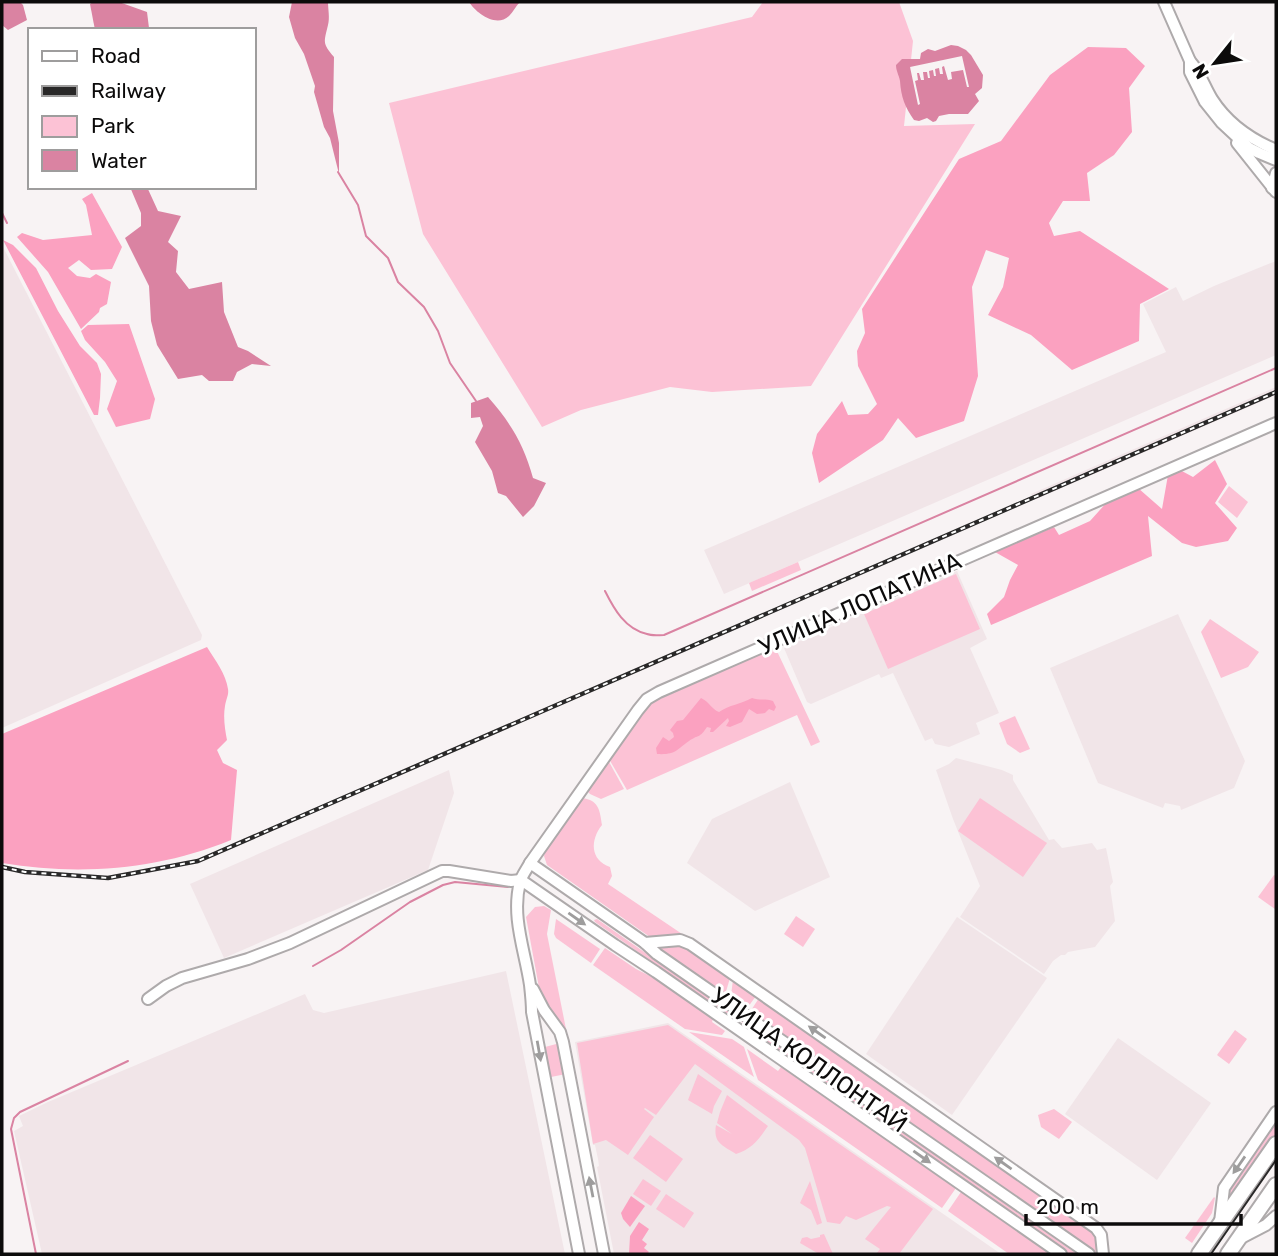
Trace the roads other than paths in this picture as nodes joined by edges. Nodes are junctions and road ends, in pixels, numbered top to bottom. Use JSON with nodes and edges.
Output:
{"nodes":[{"id":1,"x":1164,"y":2,"type":"edge"},
{"id":2,"x":1190,"y":61,"type":"junction"},
{"id":3,"x":1221,"y":122,"type":"junction"},
{"id":4,"x":1276,"y":150,"type":"edge"},
{"id":5,"x":1276,"y":160,"type":"edge"},
{"id":6,"x":1276,"y":173,"type":"edge"},
{"id":7,"x":1274,"y":190,"type":"edge"},
{"id":8,"x":1276,"y":423,"type":"edge"},
{"id":9,"x":530,"y":863,"type":"junction"},
{"id":10,"x":521,"y":880,"type":"junction"},
{"id":11,"x":645,"y":943,"type":"junction"},
{"id":12,"x":148,"y":999,"type":"dead end"},
{"id":13,"x":538,"y":1011,"type":"junction"},
{"id":14,"x":1276,"y":1112,"type":"edge"},
{"id":15,"x":1276,"y":1144,"type":"edge"},
{"id":16,"x":1276,"y":1185,"type":"edge"},
{"id":17,"x":1276,"y":1216,"type":"edge"},
{"id":18,"x":1220,"y":1226,"type":"junction"},
{"id":19,"x":1238,"y":1240,"type":"junction"},
{"id":20,"x":579,"y":1254,"type":"edge"},
{"id":21,"x":604,"y":1254,"type":"edge"},
{"id":22,"x":1061,"y":1254,"type":"edge"},
{"id":23,"x":1089,"y":1254,"type":"edge"},
{"id":24,"x":1103,"y":1254,"type":"edge"},
{"id":25,"x":1199,"y":1254,"type":"edge"},
{"id":26,"x":1228,"y":1254,"type":"edge"}],
"edges":[{"from":1,"to":2,"type":"street"},
{"from":2,"to":3,"type":"street"},
{"from":2,"to":4,"type":"street"},
{"from":3,"to":5,"type":"street"},
{"from":3,"to":7,"type":"street"},
{"from":6,"to":7,"type":"street"},
{"from":8,"to":9,"type":"street","name":"УЛИЦА ЛОПАТИНА"},
{"from":9,"to":10,"type":"street","name":"УЛИЦА ЛОПАТИНА"},
{"from":9,"to":11,"type":"street","name":"УЛИЦА КОЛЛОНТАЙ"},
{"from":10,"to":12,"type":"street"},
{"from":10,"to":13,"type":"street"},
{"from":10,"to":22,"type":"street","name":"УЛИЦА КОЛЛОНТАЙ","one_way":true},
{"from":11,"to":23,"type":"street","name":"УЛИЦА КОЛЛОНТАЙ"},
{"from":24,"to":11,"type":"street","one_way":true},
{"from":13,"to":20,"type":"street","one_way":true},
{"from":21,"to":13,"type":"street","one_way":true},
{"from":14,"to":18,"type":"street","one_way":true},
{"from":15,"to":18,"type":"main road"},
{"from":16,"to":19,"type":"main road"},
{"from":17,"to":19,"type":"street"},
{"from":18,"to":25,"type":"main road"},
{"from":19,"to":26,"type":"main road"}]}
